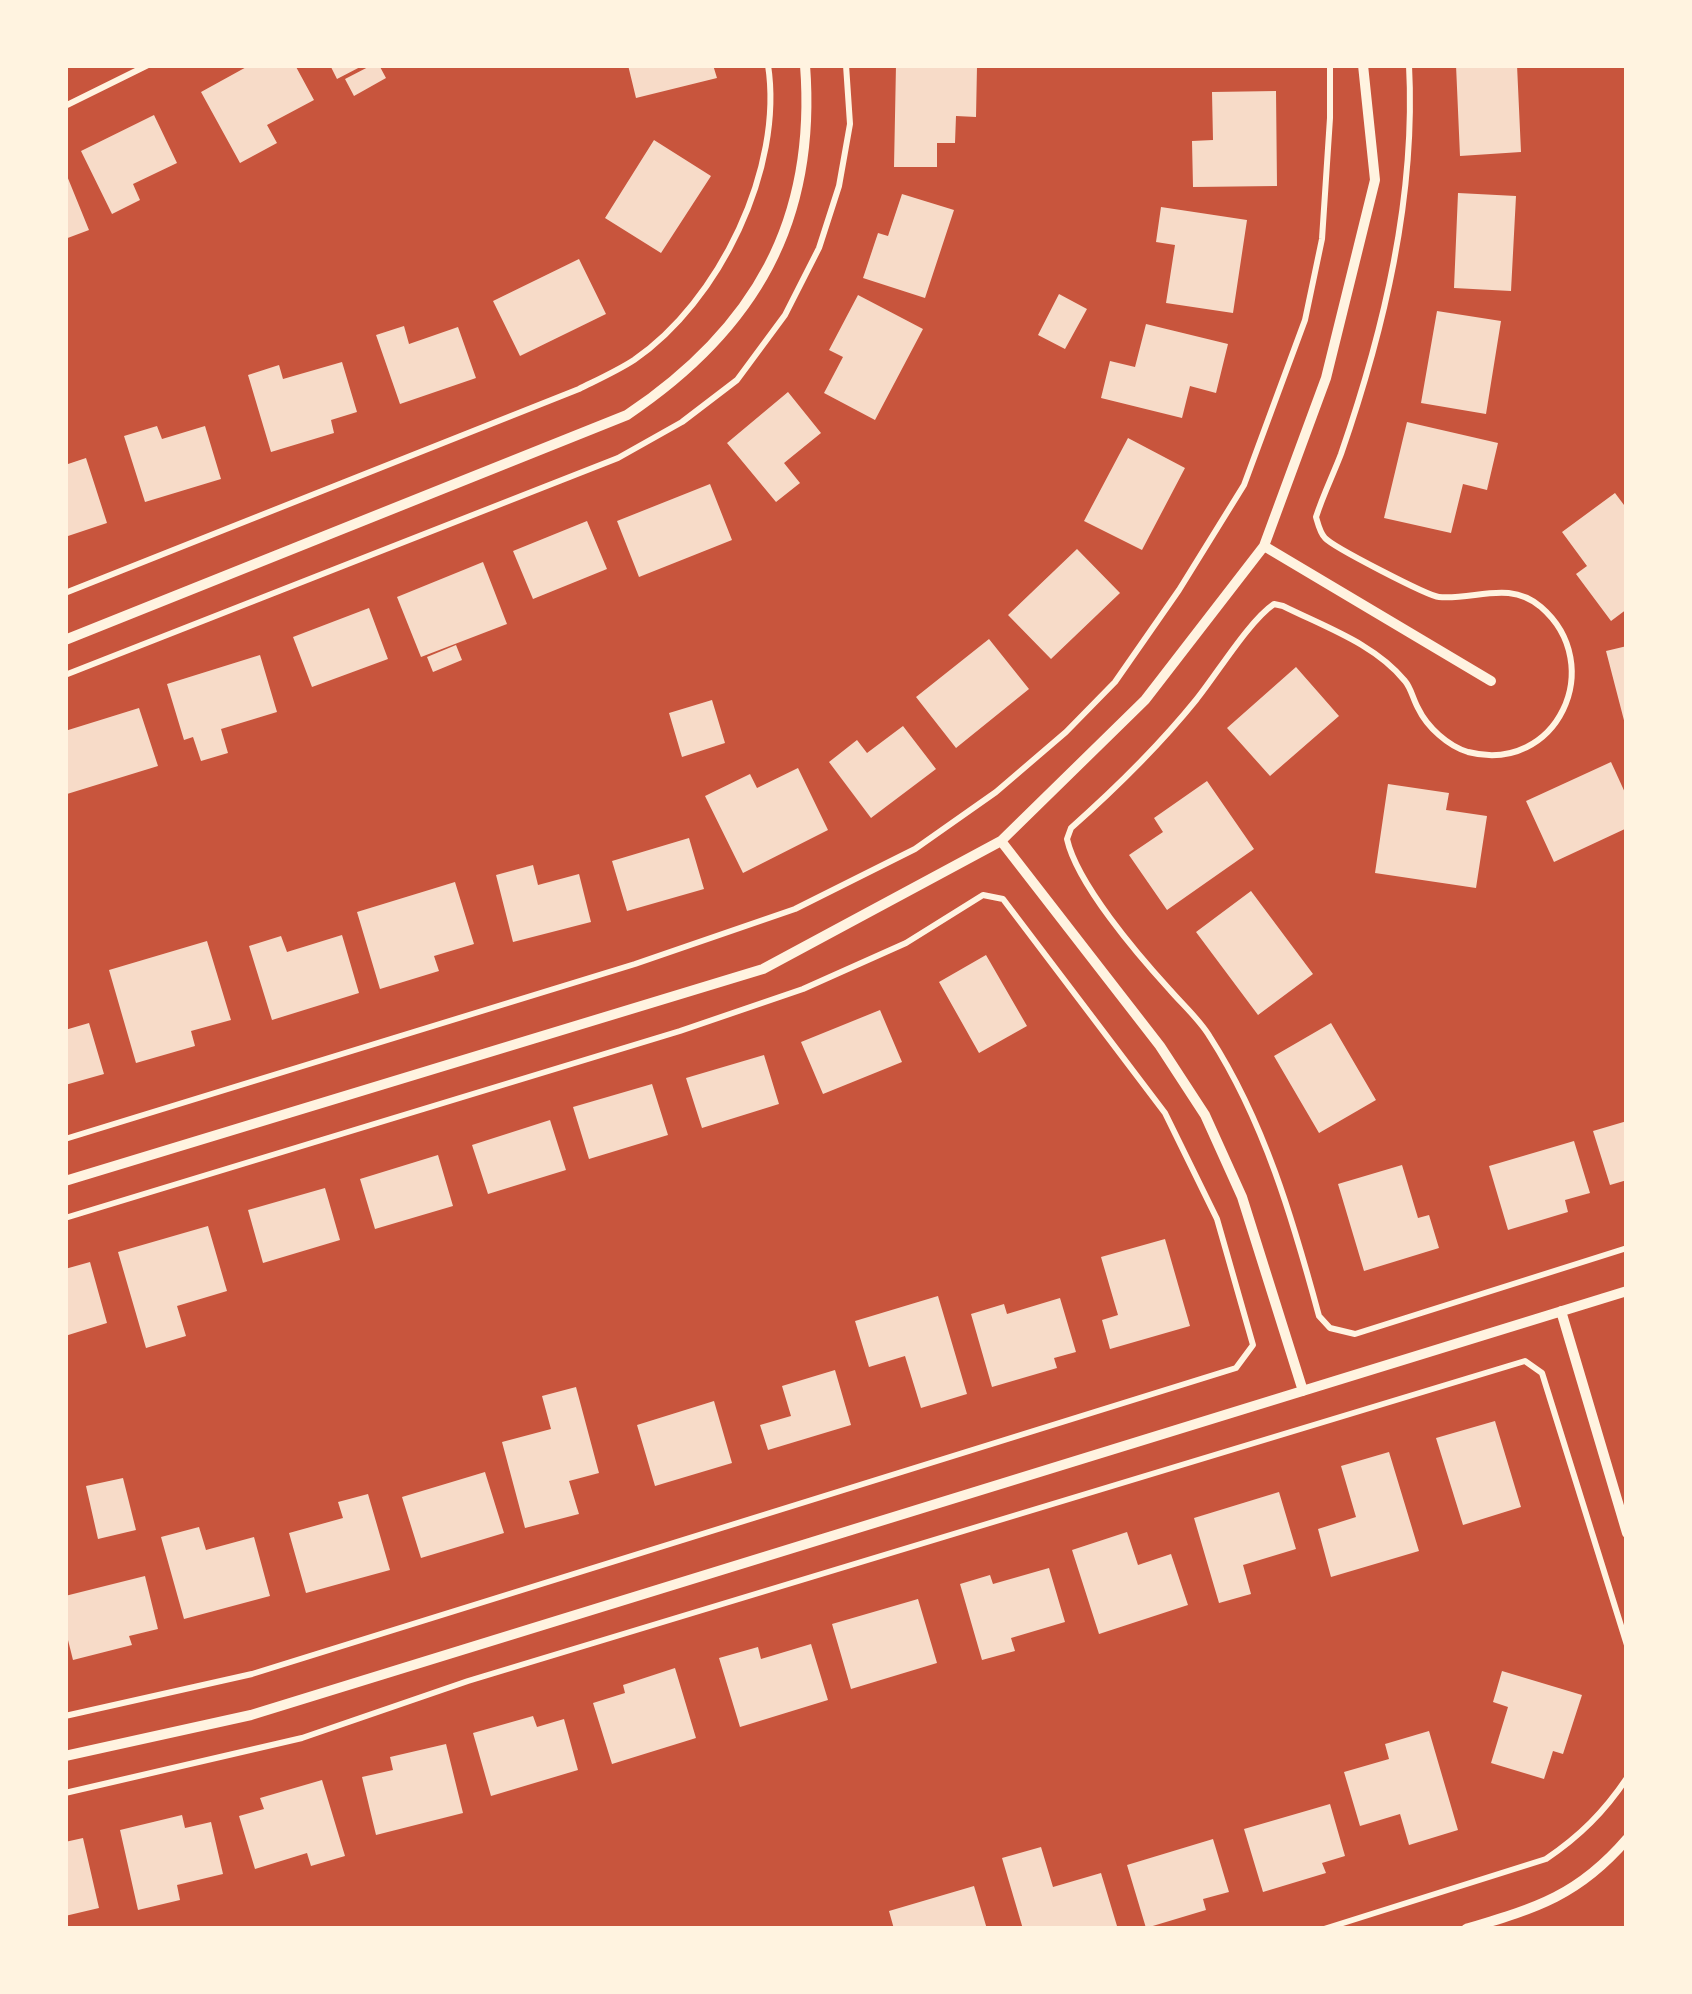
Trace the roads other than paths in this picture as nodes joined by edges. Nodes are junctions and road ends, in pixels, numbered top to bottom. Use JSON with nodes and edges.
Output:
{"nodes":[{"id":1,"x":805,"y":65,"type":"edge"},
{"id":2,"x":1363,"y":65,"type":"edge"},
{"id":3,"x":1264,"y":546,"type":"junction"},
{"id":4,"x":65,"y":640,"type":"edge"},
{"id":5,"x":1491,"y":681,"type":"dead end"},
{"id":6,"x":1001,"y":841,"type":"junction"},
{"id":7,"x":65,"y":1181,"type":"edge"},
{"id":8,"x":1627,"y":1291,"type":"edge"},
{"id":9,"x":1561,"y":1311,"type":"junction"},
{"id":10,"x":1303,"y":1392,"type":"junction"},
{"id":11,"x":1627,"y":1533,"type":"edge"},
{"id":12,"x":65,"y":1756,"type":"edge"},
{"id":13,"x":1627,"y":1839,"type":"edge"},
{"id":14,"x":1466,"y":1929,"type":"edge"}],
"edges":[{"from":1,"to":4,"type":"street"},
{"from":2,"to":3,"type":"street"},
{"from":3,"to":5,"type":"street"},
{"from":3,"to":6,"type":"street"},
{"from":6,"to":7,"type":"street"},
{"from":6,"to":10,"type":"street"},
{"from":8,"to":9,"type":"street"},
{"from":9,"to":10,"type":"street"},
{"from":9,"to":11,"type":"street"},
{"from":10,"to":12,"type":"street"},
{"from":13,"to":14,"type":"street"}]}
